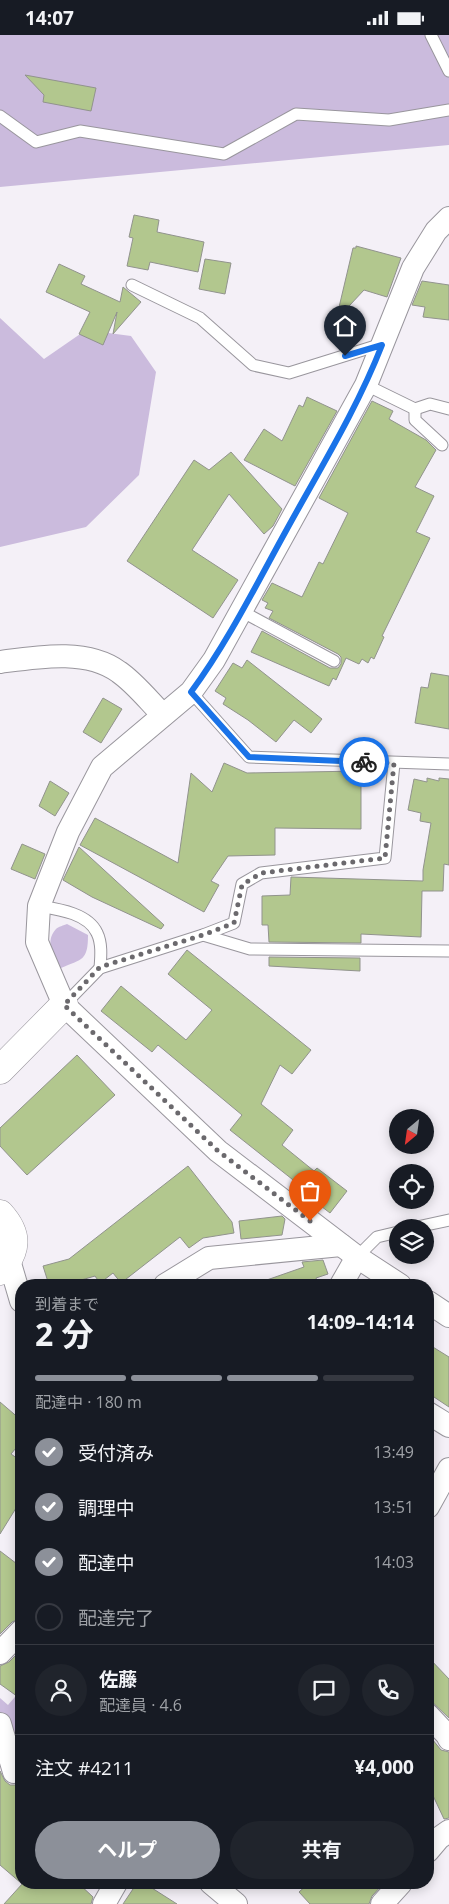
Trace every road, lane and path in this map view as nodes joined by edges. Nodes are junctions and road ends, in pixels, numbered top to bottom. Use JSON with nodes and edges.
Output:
{"nodes":[{"id":1,"x":431,"y":35,"type":"edge"},
{"id":2,"x":449,"y":71,"type":"edge"},
{"id":3,"x":449,"y":110,"type":"edge"},
{"id":4,"x":0,"y":116,"type":"edge"},
{"id":5,"x":449,"y":218,"type":"edge"},
{"id":6,"x":132,"y":285,"type":"dead end"},
{"id":7,"x":382,"y":345,"type":"junction"},
{"id":8,"x":366,"y":385,"type":"junction"},
{"id":9,"x":415,"y":409,"type":"junction"},
{"id":10,"x":449,"y":409,"type":"edge"},
{"id":11,"x":442,"y":445,"type":"dead end"},
{"id":12,"x":242,"y":611,"type":"junction"},
{"id":13,"x":334,"y":661,"type":"dead end"},
{"id":14,"x":0,"y":663,"type":"edge"},
{"id":15,"x":191,"y":692,"type":"junction"},
{"id":16,"x":163,"y":715,"type":"junction"},
{"id":17,"x":394,"y":763,"type":"junction"},
{"id":18,"x":449,"y":764,"type":"edge"},
{"id":19,"x":39,"y":906,"type":"junction"},
{"id":20,"x":203,"y":935,"type":"junction"},
{"id":21,"x":449,"y":951,"type":"edge"},
{"id":22,"x":100,"y":967,"type":"junction"},
{"id":23,"x":64,"y":1005,"type":"junction"},
{"id":24,"x":0,"y":1071,"type":"edge"},
{"id":25,"x":0,"y":1214,"type":"edge"},
{"id":26,"x":449,"y":1220,"type":"edge"},
{"id":27,"x":434,"y":1223,"type":"edge"},
{"id":28,"x":389,"y":1234,"type":"edge"},
{"id":29,"x":349,"y":1251,"type":"junction"},
{"id":30,"x":5,"y":1266,"type":"edge"},
{"id":31,"x":175,"y":1279,"type":"edge"},
{"id":32,"x":342,"y":1279,"type":"edge"},
{"id":33,"x":391,"y":1279,"type":"edge"},
{"id":34,"x":15,"y":1288,"type":"edge"},
{"id":35,"x":434,"y":1306,"type":"edge"},
{"id":36,"x":449,"y":1316,"type":"edge"},
{"id":37,"x":434,"y":1417,"type":"edge"},
{"id":38,"x":449,"y":1426,"type":"edge"},
{"id":39,"x":449,"y":1469,"type":"edge"},
{"id":40,"x":434,"y":1496,"type":"edge"},
{"id":41,"x":15,"y":1637,"type":"edge"},
{"id":42,"x":0,"y":1653,"type":"edge"},
{"id":43,"x":434,"y":1722,"type":"edge"},
{"id":44,"x":0,"y":1724,"type":"edge"},
{"id":45,"x":449,"y":1739,"type":"edge"},
{"id":46,"x":12,"y":1772,"type":"edge"},
{"id":47,"x":449,"y":1831,"type":"edge"},
{"id":48,"x":434,"y":1843,"type":"edge"},
{"id":49,"x":113,"y":1889,"type":"edge"},
{"id":50,"x":218,"y":1889,"type":"edge"},
{"id":51,"x":104,"y":1904,"type":"edge"},
{"id":52,"x":236,"y":1904,"type":"edge"}],
"edges":[{"from":1,"to":2,"type":"lane"},
{"from":3,"to":4,"type":"lane"},
{"from":5,"to":7,"type":"street"},
{"from":6,"to":7,"type":"lane"},
{"from":7,"to":8,"type":"street"},
{"from":8,"to":9,"type":"lane"},
{"from":8,"to":12,"type":"street"},
{"from":9,"to":10,"type":"lane"},
{"from":9,"to":11,"type":"lane"},
{"from":12,"to":13,"type":"lane"},
{"from":12,"to":15,"type":"street"},
{"from":14,"to":16,"type":"street"},
{"from":15,"to":16,"type":"street"},
{"from":15,"to":17,"type":"lane"},
{"from":16,"to":19,"type":"street"},
{"from":17,"to":18,"type":"lane"},
{"from":17,"to":20,"type":"lane"},
{"from":19,"to":22,"type":"lane"},
{"from":19,"to":23,"type":"street"},
{"from":20,"to":21,"type":"lane"},
{"from":20,"to":22,"type":"lane"},
{"from":22,"to":23,"type":"lane"},
{"from":23,"to":24,"type":"street"},
{"from":23,"to":29,"type":"street"},
{"from":25,"to":30,"type":"street"},
{"from":26,"to":27,"type":"lane"},
{"from":28,"to":29,"type":"lane"},
{"from":29,"to":31,"type":"street"},
{"from":29,"to":32,"type":"street"},
{"from":29,"to":33,"type":"street"},
{"from":30,"to":34,"type":"street"},
{"from":35,"to":36,"type":"street"},
{"from":37,"to":38,"type":"street"},
{"from":39,"to":40,"type":"street"},
{"from":41,"to":42,"type":"street"},
{"from":43,"to":45,"type":"street"},
{"from":44,"to":46,"type":"street"},
{"from":47,"to":48,"type":"street"},
{"from":49,"to":51,"type":"street"},
{"from":50,"to":52,"type":"street"}]}
